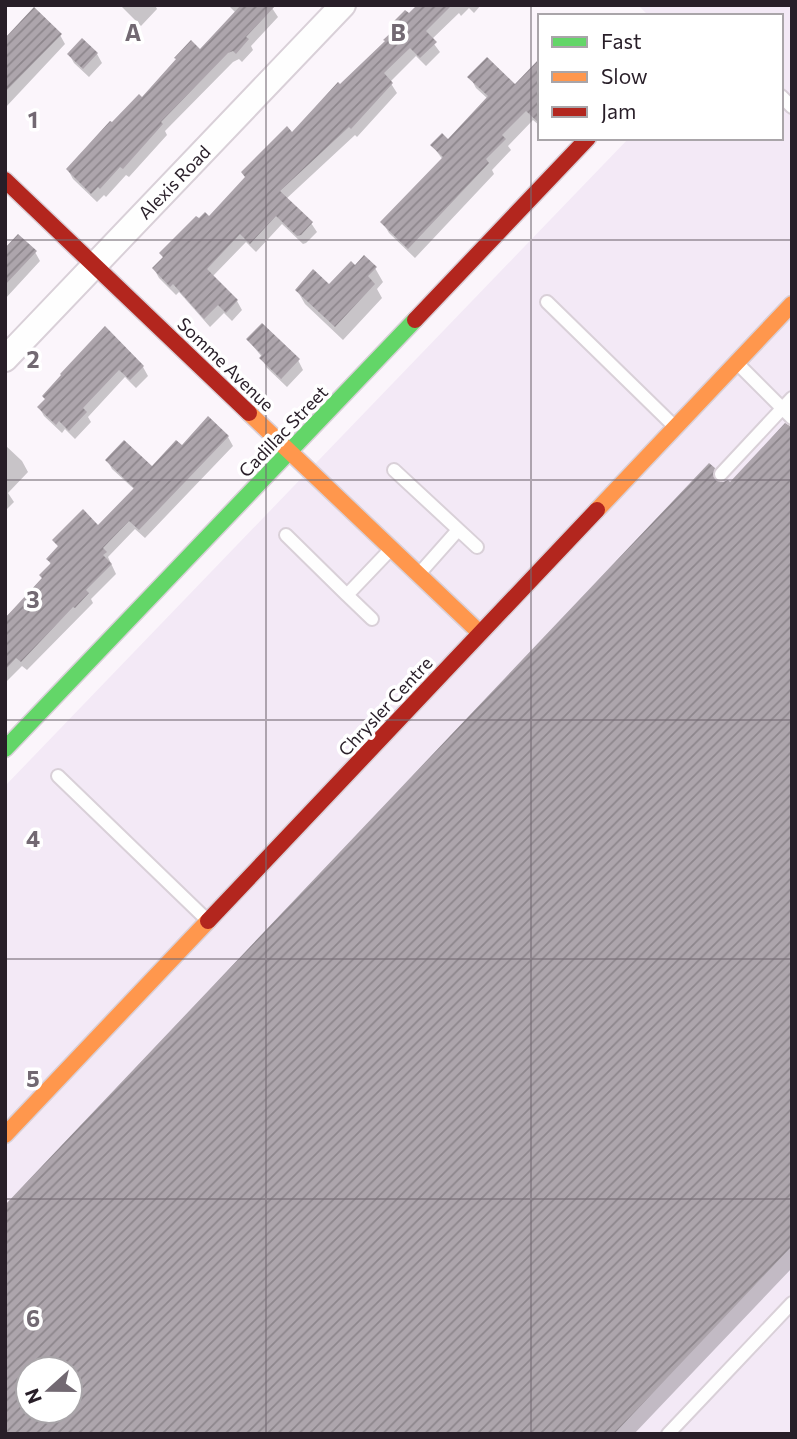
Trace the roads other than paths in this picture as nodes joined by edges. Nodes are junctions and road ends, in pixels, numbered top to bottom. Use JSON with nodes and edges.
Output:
{"nodes":[{"id":1,"x":343,"y":5,"type":"edge"},
{"id":2,"x":586,"y":140,"type":"edge"},
{"id":3,"x":5,"y":180,"type":"edge"},
{"id":4,"x":94,"y":265,"type":"junction"},
{"id":5,"x":547,"y":302,"type":"dead end"},
{"id":6,"x":792,"y":304,"type":"edge"},
{"id":7,"x":5,"y":359,"type":"edge"},
{"id":8,"x":737,"y":362,"type":"junction"},
{"id":9,"x":792,"y":398,"type":"edge"},
{"id":10,"x":787,"y":413,"type":"edge"},
{"id":11,"x":675,"y":427,"type":"junction"},
{"id":12,"x":290,"y":451,"type":"junction"},
{"id":13,"x":394,"y":470,"type":"dead end"},
{"id":14,"x":721,"y":474,"type":"dead end"},
{"id":15,"x":458,"y":530,"type":"junction"},
{"id":16,"x":286,"y":535,"type":"dead end"},
{"id":17,"x":477,"y":547,"type":"dead end"},
{"id":18,"x":391,"y":548,"type":"junction"},
{"id":19,"x":418,"y":574,"type":"junction"},
{"id":20,"x":347,"y":595,"type":"junction"},
{"id":21,"x":372,"y":619,"type":"dead end"},
{"id":22,"x":480,"y":633,"type":"junction"},
{"id":23,"x":5,"y":749,"type":"edge"},
{"id":24,"x":58,"y":776,"type":"dead end"},
{"id":25,"x":208,"y":921,"type":"junction"},
{"id":26,"x":5,"y":1135,"type":"edge"},
{"id":27,"x":792,"y":1303,"type":"edge"},
{"id":28,"x":668,"y":1434,"type":"edge"}],
"edges":[{"from":1,"to":4,"type":"street","name":"Alexis Road"},
{"from":2,"to":12,"type":"street","name":"Cadillac Street"},
{"from":3,"to":4,"type":"street","name":"Somme Avenue"},
{"from":4,"to":7,"type":"street","name":"Alexis Road"},
{"from":4,"to":12,"type":"street","name":"Somme Avenue"},
{"from":5,"to":11,"type":"lane"},
{"from":6,"to":8,"type":"street","name":"Chrysler Centre"},
{"from":8,"to":10,"type":"lane"},
{"from":8,"to":11,"type":"street","name":"Chrysler Centre"},
{"from":9,"to":10,"type":"lane"},
{"from":10,"to":14,"type":"lane"},
{"from":11,"to":22,"type":"street","name":"Chrysler Centre"},
{"from":12,"to":18,"type":"street","name":"Somme Avenue"},
{"from":12,"to":23,"type":"street","name":"Cadillac Street"},
{"from":13,"to":15,"type":"lane"},
{"from":15,"to":17,"type":"lane"},
{"from":15,"to":19,"type":"lane"},
{"from":16,"to":20,"type":"lane"},
{"from":18,"to":19,"type":"street","name":"Somme Avenue"},
{"from":18,"to":20,"type":"lane"},
{"from":19,"to":22,"type":"street","name":"Somme Avenue"},
{"from":20,"to":21,"type":"lane"},
{"from":22,"to":25,"type":"street","name":"Chrysler Centre"},
{"from":24,"to":25,"type":"lane"},
{"from":25,"to":26,"type":"street","name":"Chrysler Centre"},
{"from":27,"to":28,"type":"lane"}]}
